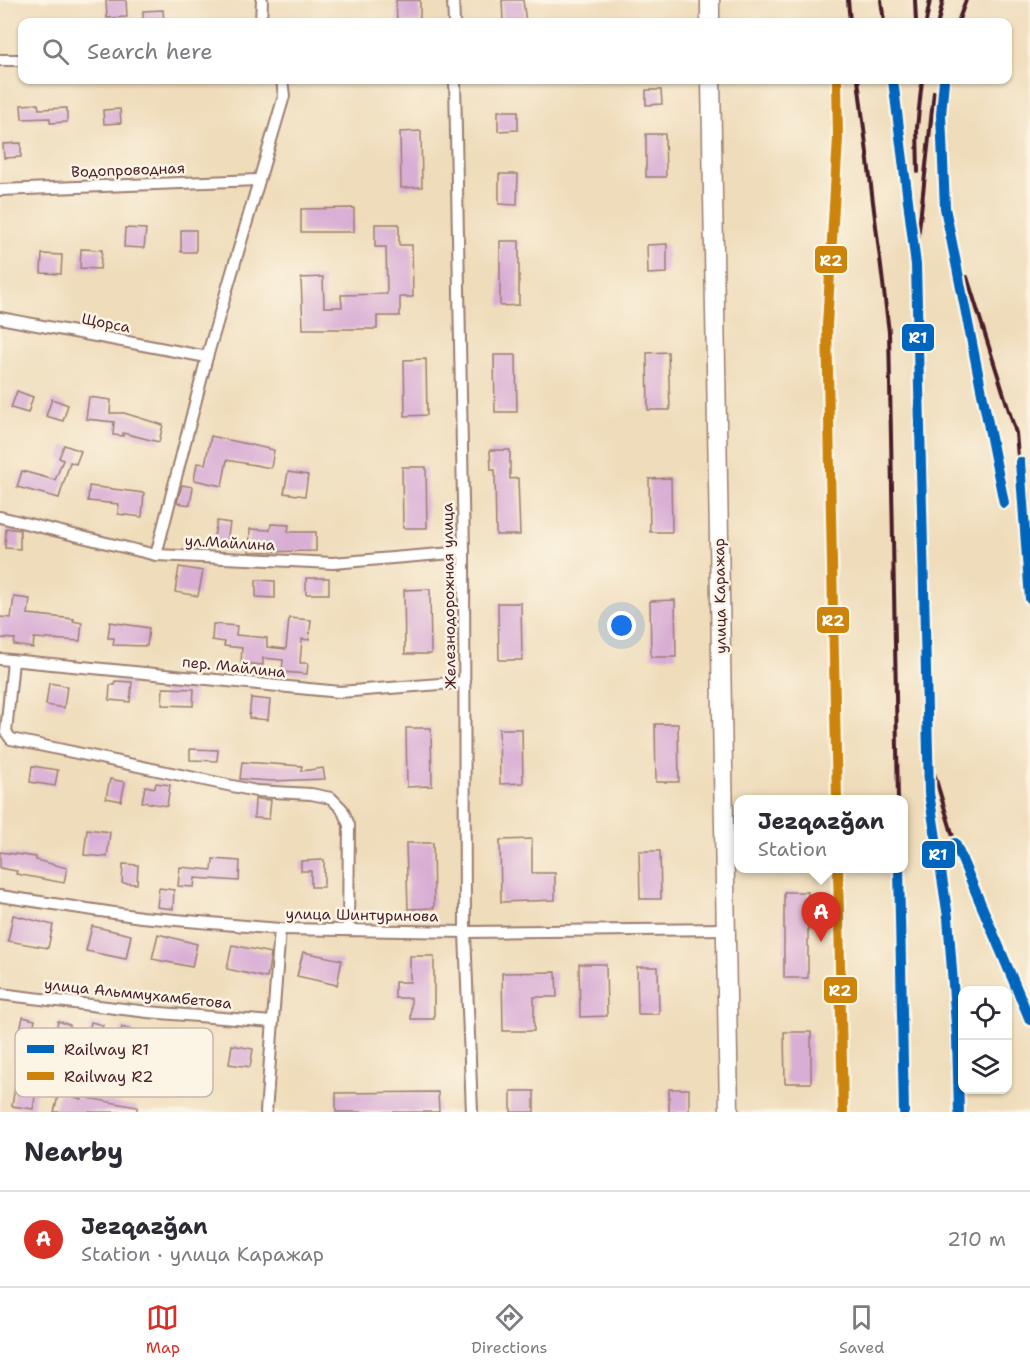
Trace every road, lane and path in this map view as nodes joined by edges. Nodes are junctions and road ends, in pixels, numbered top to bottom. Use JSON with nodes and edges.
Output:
{"nodes":[{"id":1,"x":262,"y":0,"type":"edge"},
{"id":2,"x":453,"y":0,"type":"edge"},
{"id":3,"x":710,"y":0,"type":"edge"},
{"id":4,"x":261,"y":18,"type":"edge"},
{"id":5,"x":454,"y":18,"type":"edge"},
{"id":6,"x":710,"y":18,"type":"edge"},
{"id":7,"x":0,"y":60,"type":"edge"},
{"id":8,"x":18,"y":60,"type":"edge"},
{"id":9,"x":282,"y":84,"type":"edge"},
{"id":10,"x":455,"y":84,"type":"edge"},
{"id":11,"x":711,"y":84,"type":"edge"},
{"id":12,"x":258,"y":180,"type":"junction"},
{"id":13,"x":0,"y":190,"type":"edge"},
{"id":14,"x":0,"y":318,"type":"edge"},
{"id":15,"x":207,"y":357,"type":"junction"},
{"id":16,"x":0,"y":517,"type":"edge"},
{"id":17,"x":464,"y":552,"type":"junction"},
{"id":18,"x":156,"y":555,"type":"junction"},
{"id":19,"x":0,"y":659,"type":"edge"},
{"id":20,"x":13,"y":661,"type":"junction"},
{"id":21,"x":465,"y":682,"type":"junction"},
{"id":22,"x":0,"y":896,"type":"edge"},
{"id":23,"x":280,"y":929,"type":"junction"},
{"id":24,"x":348,"y":929,"type":"junction"},
{"id":25,"x":726,"y":929,"type":"junction"},
{"id":26,"x":465,"y":932,"type":"junction"},
{"id":27,"x":0,"y":993,"type":"edge"},
{"id":28,"x":272,"y":1022,"type":"junction"},
{"id":29,"x":266,"y":1112,"type":"edge"},
{"id":30,"x":472,"y":1112,"type":"edge"},
{"id":31,"x":729,"y":1112,"type":"edge"}],
"edges":[{"from":1,"to":4,"type":"street"},
{"from":2,"to":5,"type":"street"},
{"from":3,"to":6,"type":"main road"},
{"from":7,"to":8,"type":"street"},
{"from":9,"to":12,"type":"street"},
{"from":10,"to":17,"type":"street","name":"Железнодорожная улица"},
{"from":11,"to":25,"type":"main road","name":"улица Каражар"},
{"from":12,"to":13,"type":"street","name":"Водопроводная"},
{"from":12,"to":15,"type":"street"},
{"from":14,"to":15,"type":"street","name":"Щорса"},
{"from":15,"to":18,"type":"street"},
{"from":16,"to":18,"type":"street","name":"ул.Майлина"},
{"from":17,"to":18,"type":"street","name":"ул.Майлина"},
{"from":17,"to":21,"type":"street","name":"Железнодорожная улица"},
{"from":19,"to":20,"type":"street","name":"пер. Майлина"},
{"from":20,"to":21,"type":"street","name":"пер. Майлина"},
{"from":20,"to":24,"type":"street"},
{"from":21,"to":26,"type":"street","name":"Железнодорожная улица"},
{"from":22,"to":23,"type":"street","name":"улица Шинтуринова"},
{"from":23,"to":24,"type":"street","name":"улица Шинтуринова"},
{"from":23,"to":28,"type":"street"},
{"from":24,"to":26,"type":"street","name":"улица Шинтуринова"},
{"from":25,"to":26,"type":"street","name":"улица Шинтуринова"},
{"from":25,"to":31,"type":"main road","name":"улица Каражар"},
{"from":26,"to":30,"type":"street","name":"Железнодорожная улица"},
{"from":27,"to":28,"type":"street","name":"улица Альммухамбетова"},
{"from":28,"to":29,"type":"street"}]}
